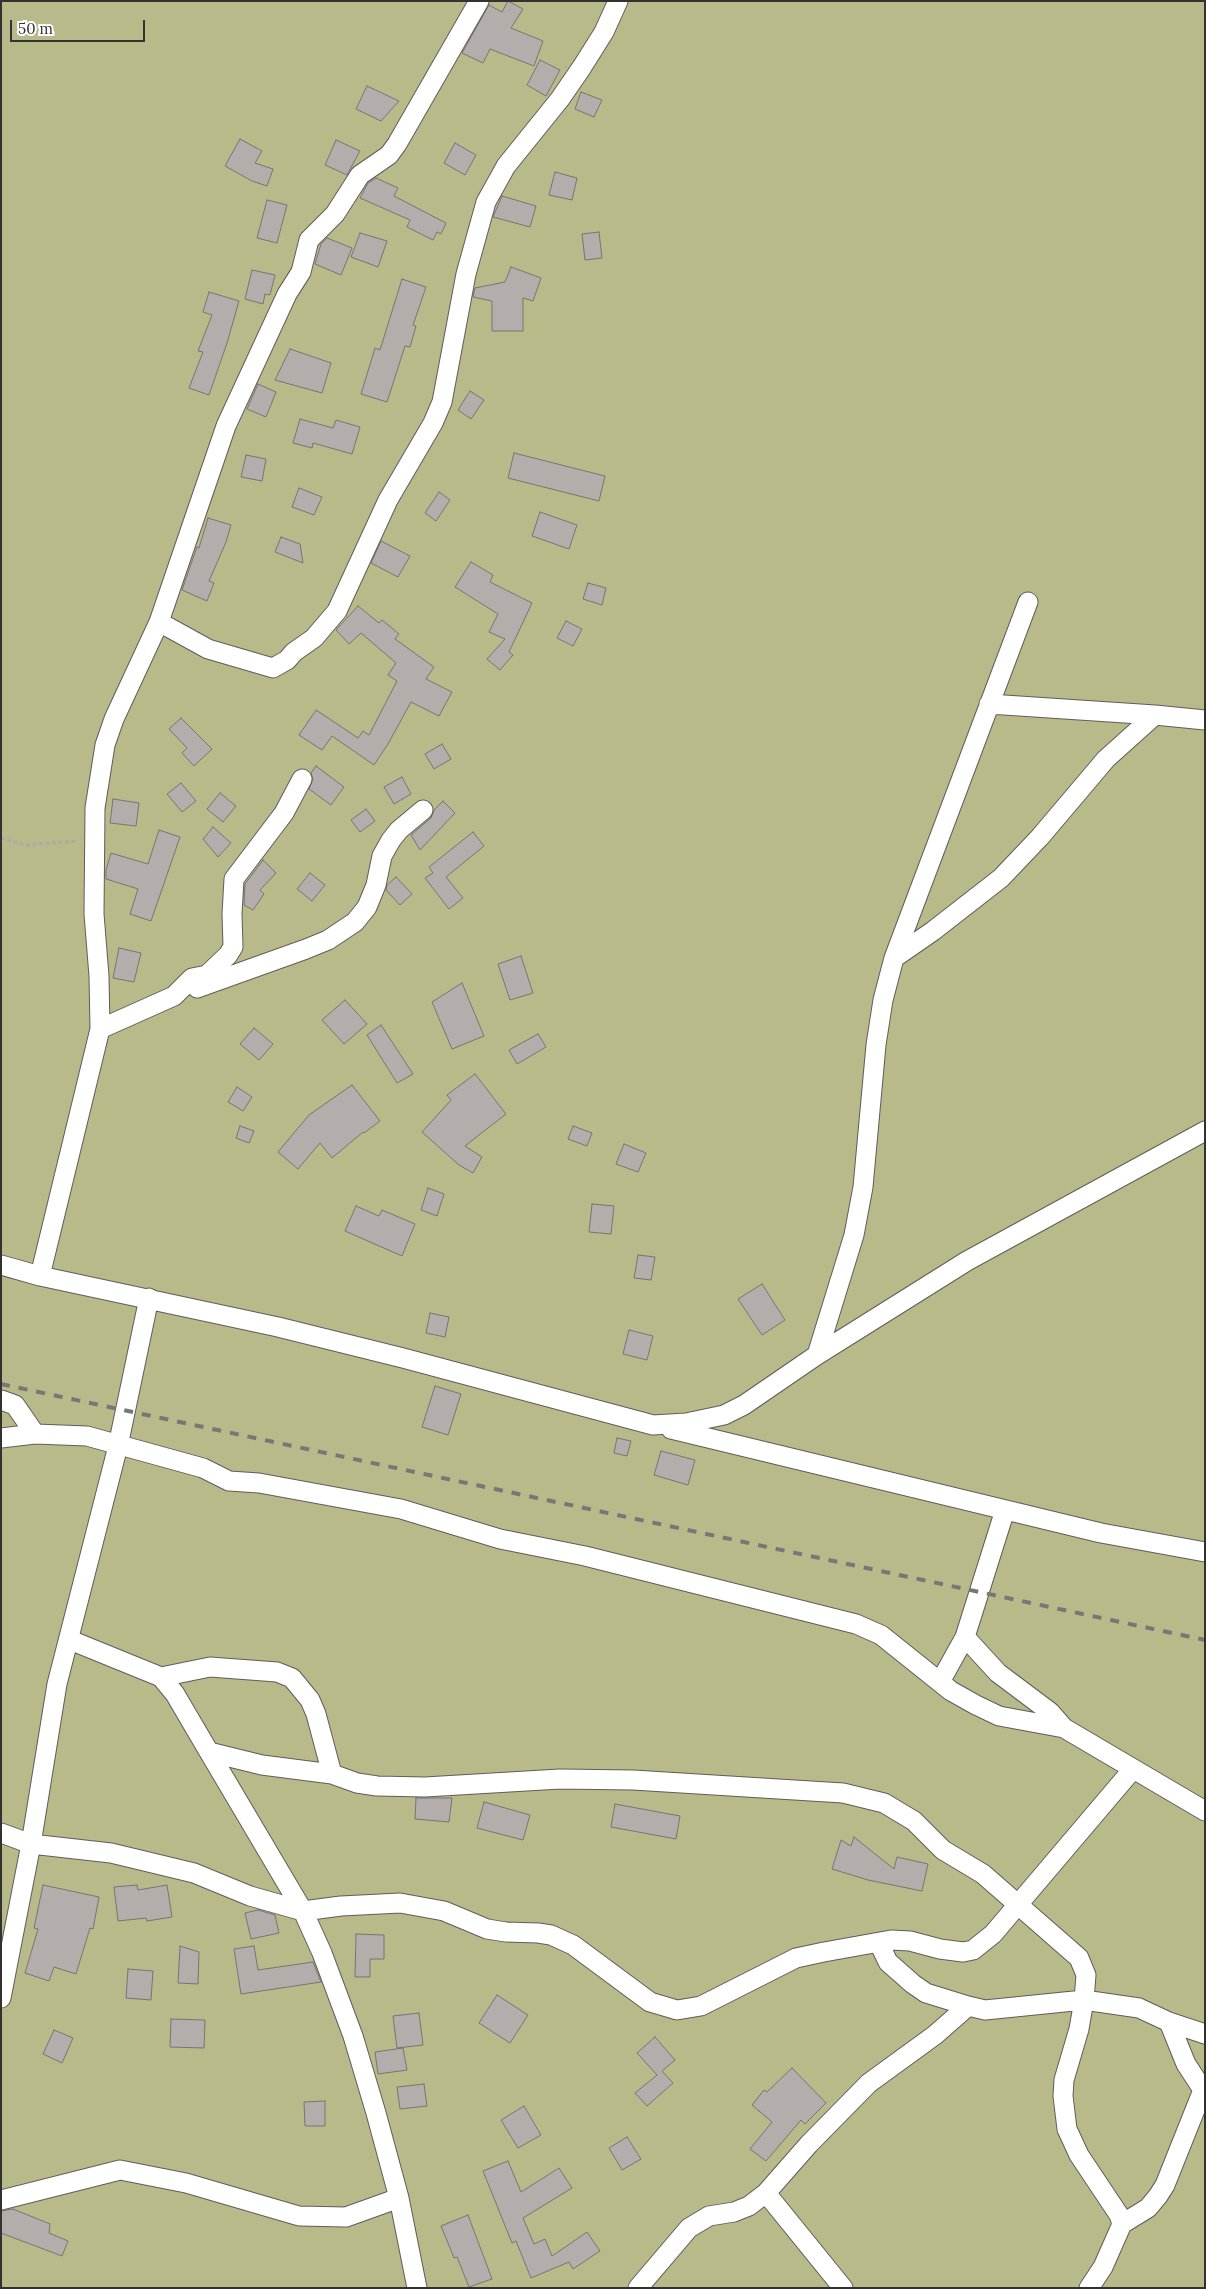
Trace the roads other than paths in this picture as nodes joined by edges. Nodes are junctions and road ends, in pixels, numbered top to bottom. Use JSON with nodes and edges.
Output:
{"nodes":[{"id":1,"x":478,"y":1,"type":"edge"},
{"id":2,"x":618,"y":1,"type":"edge"},
{"id":3,"x":1028,"y":602,"type":"dead end"},
{"id":4,"x":159,"y":622,"type":"junction"},
{"id":5,"x":989,"y":704,"type":"junction"},
{"id":6,"x":1155,"y":715,"type":"junction"},
{"id":7,"x":1205,"y":720,"type":"edge"},
{"id":8,"x":302,"y":779,"type":"dead end"},
{"id":9,"x":423,"y":810,"type":"dead end"},
{"id":10,"x":894,"y":958,"type":"junction"},
{"id":11,"x":174,"y":996,"type":"junction"},
{"id":12,"x":100,"y":1029,"type":"junction"},
{"id":13,"x":1205,"y":1131,"type":"edge"},
{"id":14,"x":1,"y":1264,"type":"edge"},
{"id":15,"x":40,"y":1276,"type":"junction"},
{"id":16,"x":148,"y":1298,"type":"junction"},
{"id":17,"x":817,"y":1355,"type":"junction"},
{"id":18,"x":1,"y":1400,"type":"edge"},
{"id":19,"x":653,"y":1425,"type":"junction"},
{"id":20,"x":35,"y":1434,"type":"junction"},
{"id":21,"x":1,"y":1438,"type":"edge"},
{"id":22,"x":118,"y":1446,"type":"junction"},
{"id":23,"x":1005,"y":1510,"type":"junction"},
{"id":24,"x":1205,"y":1552,"type":"edge"},
{"id":25,"x":965,"y":1637,"type":"junction"},
{"id":26,"x":70,"y":1640,"type":"junction"},
{"id":27,"x":162,"y":1676,"type":"junction"},
{"id":28,"x":940,"y":1682,"type":"junction"},
{"id":29,"x":1064,"y":1728,"type":"junction"},
{"id":30,"x":209,"y":1752,"type":"junction"},
{"id":31,"x":1133,"y":1769,"type":"junction"},
{"id":32,"x":332,"y":1774,"type":"junction"},
{"id":33,"x":1205,"y":1810,"type":"edge"},
{"id":34,"x":1,"y":1833,"type":"edge"},
{"id":35,"x":31,"y":1844,"type":"junction"},
{"id":36,"x":1019,"y":1904,"type":"junction"},
{"id":37,"x":303,"y":1911,"type":"junction"},
{"id":38,"x":879,"y":1943,"type":"junction"},
{"id":39,"x":1,"y":1998,"type":"edge"},
{"id":40,"x":1084,"y":2000,"type":"junction"},
{"id":41,"x":968,"y":2006,"type":"junction"},
{"id":42,"x":1169,"y":2022,"type":"junction"},
{"id":43,"x":1205,"y":2034,"type":"edge"},
{"id":44,"x":1204,"y":2092,"type":"edge"},
{"id":45,"x":766,"y":2193,"type":"junction"},
{"id":46,"x":399,"y":2198,"type":"junction"},
{"id":47,"x":1,"y":2200,"type":"edge"},
{"id":48,"x":1122,"y":2224,"type":"junction"},
{"id":49,"x":417,"y":2288,"type":"edge"},
{"id":50,"x":638,"y":2288,"type":"edge"},
{"id":51,"x":843,"y":2288,"type":"edge"},
{"id":52,"x":1089,"y":2288,"type":"edge"}],
"edges":[{"from":1,"to":4,"type":"street"},
{"from":2,"to":4,"type":"street"},
{"from":3,"to":5,"type":"street"},
{"from":4,"to":12,"type":"street"},
{"from":5,"to":6,"type":"street"},
{"from":5,"to":10,"type":"street"},
{"from":6,"to":7,"type":"street"},
{"from":6,"to":10,"type":"street"},
{"from":8,"to":11,"type":"street"},
{"from":9,"to":11,"type":"street"},
{"from":10,"to":17,"type":"street"},
{"from":11,"to":12,"type":"street"},
{"from":12,"to":15,"type":"street"},
{"from":13,"to":17,"type":"street"},
{"from":14,"to":15,"type":"street"},
{"from":15,"to":16,"type":"street"},
{"from":16,"to":19,"type":"street"},
{"from":16,"to":22,"type":"street"},
{"from":17,"to":19,"type":"street"},
{"from":18,"to":20,"type":"street"},
{"from":19,"to":23,"type":"street"},
{"from":20,"to":21,"type":"street"},
{"from":20,"to":22,"type":"street"},
{"from":22,"to":26,"type":"street"},
{"from":22,"to":28,"type":"street"},
{"from":23,"to":24,"type":"street"},
{"from":23,"to":25,"type":"street"},
{"from":25,"to":28,"type":"street"},
{"from":25,"to":29,"type":"street"},
{"from":26,"to":27,"type":"street"},
{"from":26,"to":35,"type":"street"},
{"from":27,"to":30,"type":"street"},
{"from":27,"to":32,"type":"street"},
{"from":28,"to":29,"type":"street"},
{"from":29,"to":31,"type":"street"},
{"from":30,"to":32,"type":"street"},
{"from":30,"to":37,"type":"street"},
{"from":31,"to":33,"type":"street"},
{"from":31,"to":36,"type":"street"},
{"from":32,"to":36,"type":"street"},
{"from":34,"to":35,"type":"street"},
{"from":35,"to":37,"type":"street"},
{"from":35,"to":39,"type":"street"},
{"from":36,"to":38,"type":"street"},
{"from":36,"to":40,"type":"street"},
{"from":37,"to":38,"type":"street"},
{"from":37,"to":46,"type":"street"},
{"from":38,"to":41,"type":"street"},
{"from":40,"to":41,"type":"street"},
{"from":40,"to":42,"type":"street"},
{"from":40,"to":48,"type":"street"},
{"from":41,"to":45,"type":"street"},
{"from":42,"to":43,"type":"street"},
{"from":42,"to":44,"type":"street"},
{"from":44,"to":48,"type":"street"},
{"from":45,"to":50,"type":"street"},
{"from":45,"to":51,"type":"street"},
{"from":46,"to":47,"type":"street"},
{"from":46,"to":49,"type":"street"},
{"from":48,"to":52,"type":"street"}]}
